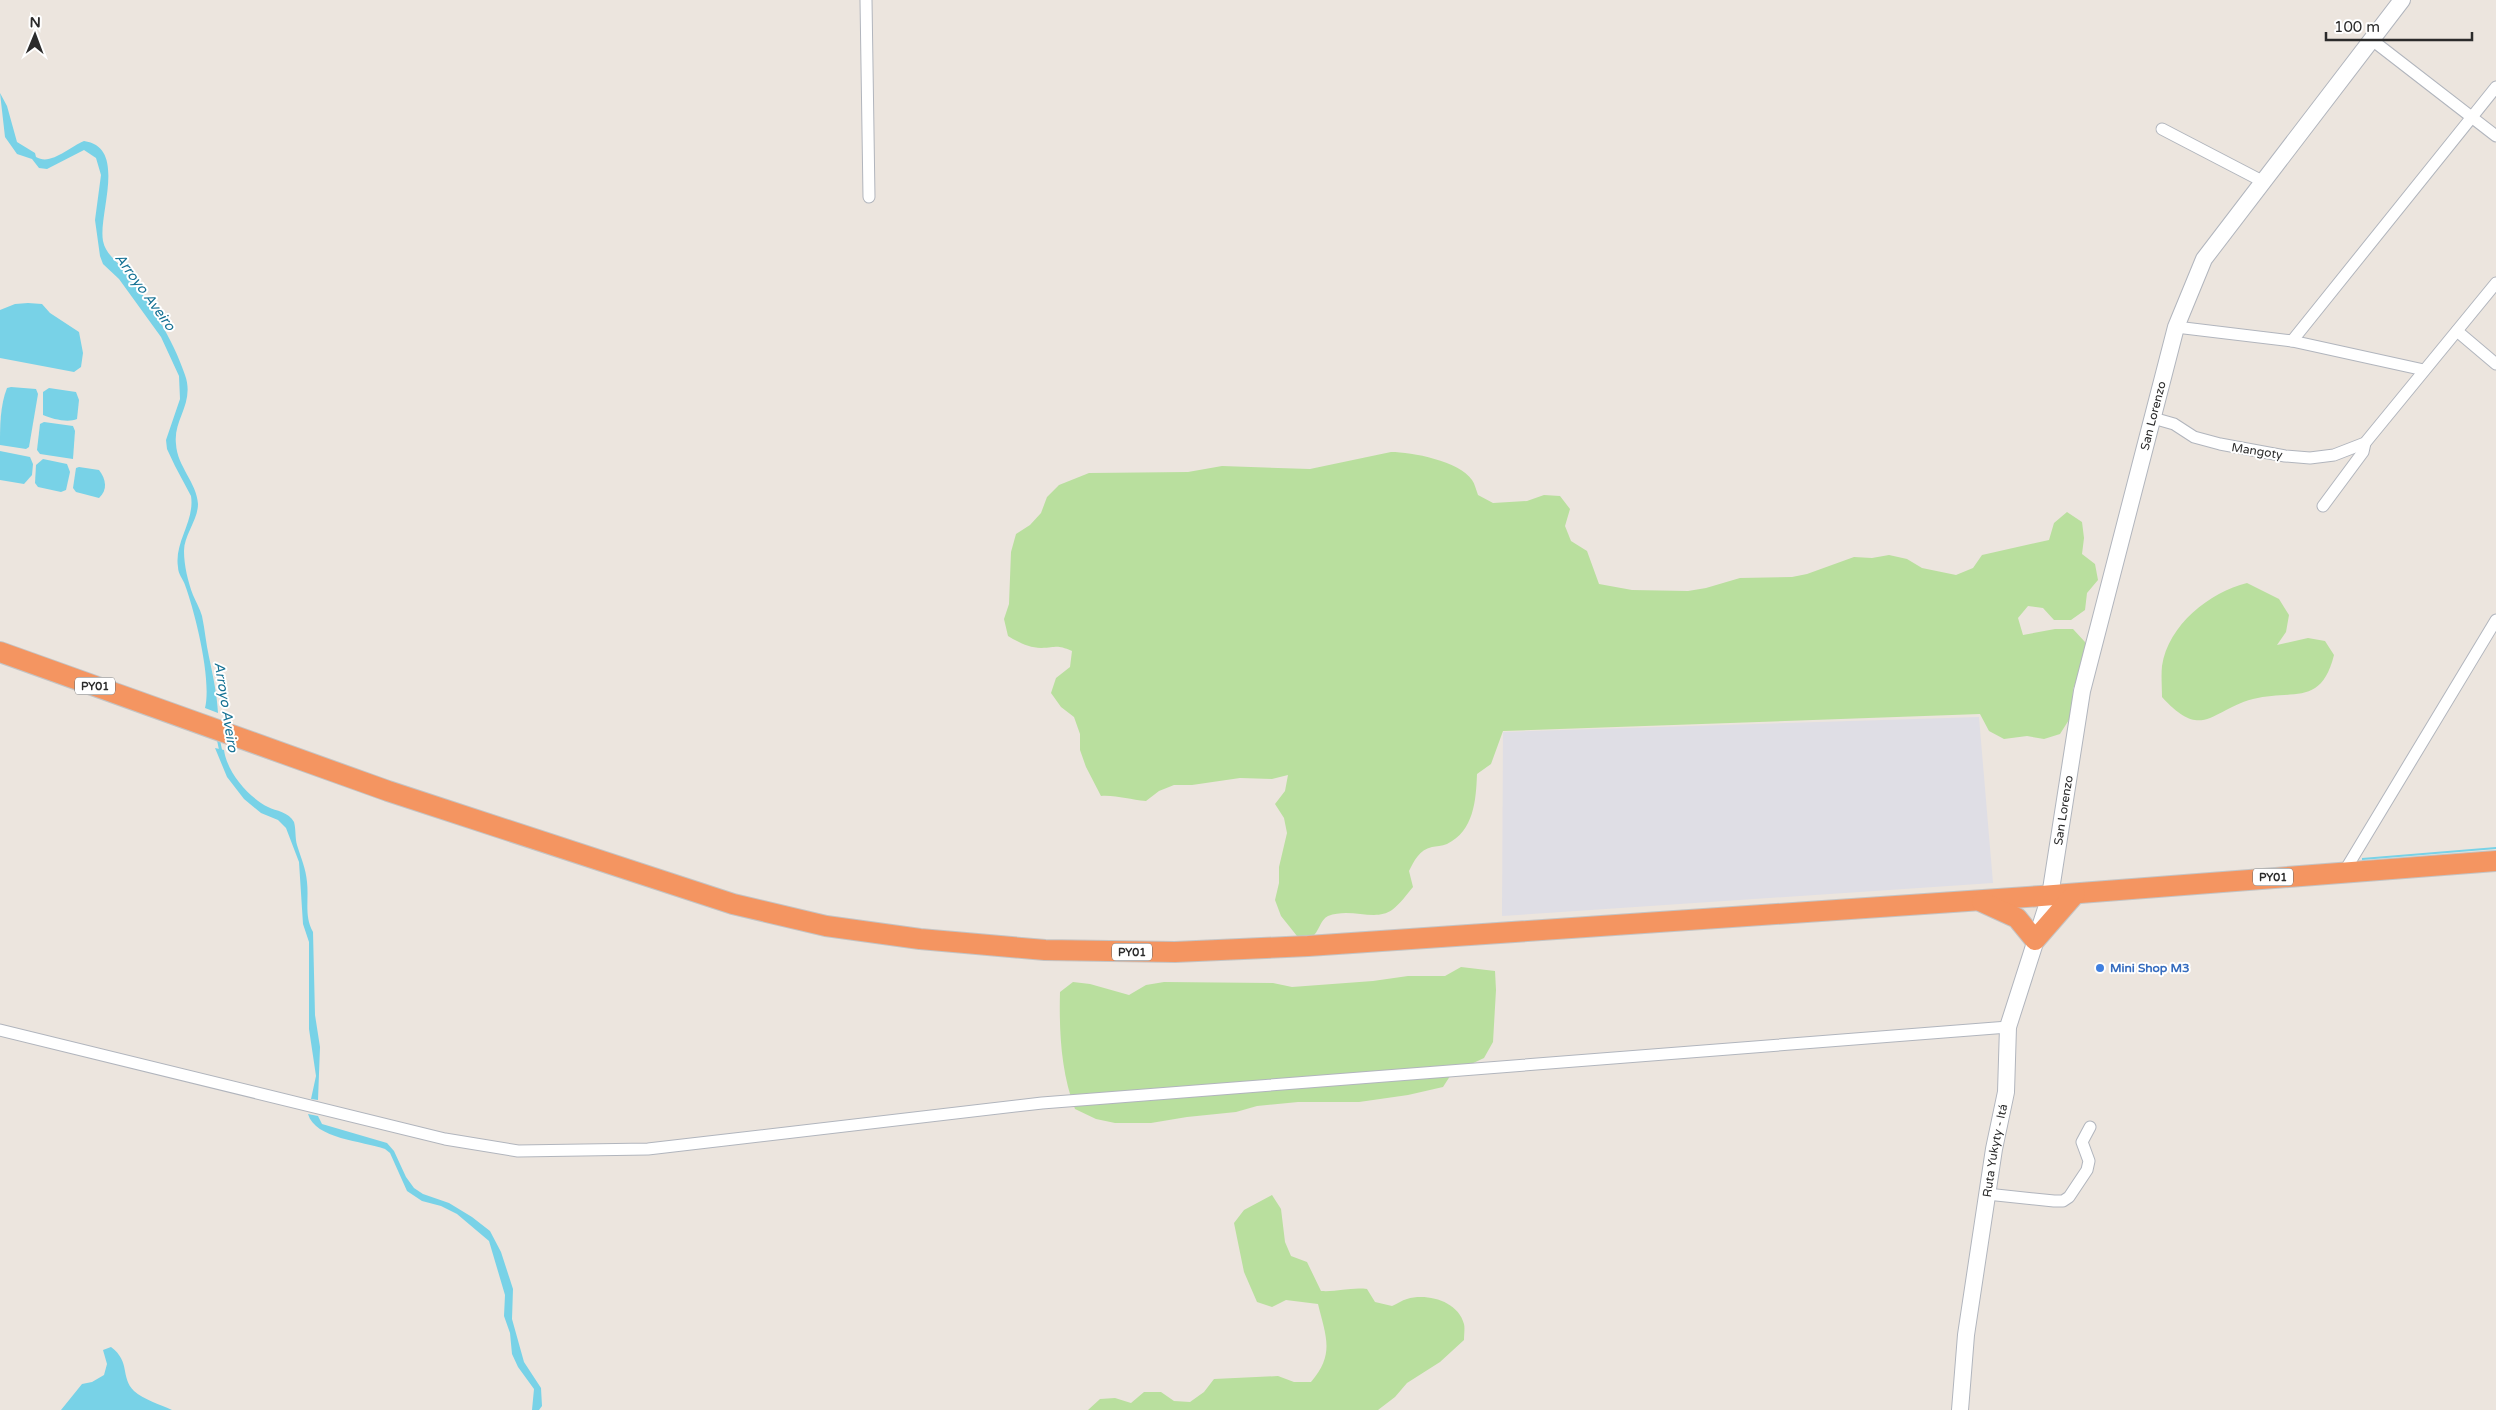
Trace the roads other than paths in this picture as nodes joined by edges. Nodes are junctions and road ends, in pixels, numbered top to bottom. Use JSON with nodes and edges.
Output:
{"nodes":[{"id":1,"x":866,"y":0,"type":"edge"},
{"id":2,"x":2402,"y":0,"type":"edge"},
{"id":3,"x":2372,"y":40,"type":"junction"},
{"id":4,"x":2496,"y":87,"type":"edge"},
{"id":5,"x":2471,"y":116,"type":"junction"},
{"id":6,"x":2162,"y":129,"type":"dead end"},
{"id":7,"x":2496,"y":136,"type":"edge"},
{"id":8,"x":2262,"y":181,"type":"junction"},
{"id":9,"x":869,"y":197,"type":"dead end"},
{"id":10,"x":2496,"y":283,"type":"edge"},
{"id":11,"x":2176,"y":327,"type":"junction"},
{"id":12,"x":2457,"y":331,"type":"junction"},
{"id":13,"x":2292,"y":341,"type":"junction"},
{"id":14,"x":2496,"y":364,"type":"edge"},
{"id":15,"x":2424,"y":370,"type":"junction"},
{"id":16,"x":2153,"y":418,"type":"junction"},
{"id":17,"x":2365,"y":443,"type":"junction"},
{"id":18,"x":2323,"y":506,"type":"dead end"},
{"id":19,"x":2496,"y":620,"type":"edge"},
{"id":20,"x":0,"y":652,"type":"edge"},
{"id":21,"x":2496,"y":861,"type":"edge"},
{"id":22,"x":2344,"y":872,"type":"junction"},
{"id":23,"x":2075,"y":894,"type":"junction"},
{"id":24,"x":2050,"y":896,"type":"junction"},
{"id":25,"x":1978,"y":900,"type":"junction"},
{"id":26,"x":2035,"y":940,"type":"junction"},
{"id":27,"x":2008,"y":1027,"type":"junction"},
{"id":28,"x":0,"y":1030,"type":"edge"},
{"id":29,"x":2090,"y":1127,"type":"dead end"},
{"id":30,"x":1987,"y":1194,"type":"junction"},
{"id":31,"x":1960,"y":1410,"type":"edge"}],
"edges":[{"from":1,"to":9,"type":"street"},
{"from":2,"to":3,"type":"street","name":"San Lorenzo"},
{"from":3,"to":5,"type":"street"},
{"from":3,"to":8,"type":"street","name":"San Lorenzo"},
{"from":4,"to":5,"type":"street"},
{"from":5,"to":7,"type":"street"},
{"from":5,"to":13,"type":"street"},
{"from":6,"to":8,"type":"street"},
{"from":8,"to":11,"type":"street","name":"San Lorenzo"},
{"from":10,"to":12,"type":"street"},
{"from":11,"to":13,"type":"street"},
{"from":11,"to":16,"type":"street","name":"San Lorenzo"},
{"from":12,"to":14,"type":"street"},
{"from":12,"to":15,"type":"street"},
{"from":13,"to":15,"type":"street"},
{"from":15,"to":17,"type":"street"},
{"from":16,"to":17,"type":"street","name":"Mangoty"},
{"from":16,"to":24,"type":"street","name":"San Lorenzo"},
{"from":17,"to":18,"type":"street"},
{"from":19,"to":22,"type":"street"},
{"from":20,"to":25,"type":"highway","number":"PY01"},
{"from":21,"to":22,"type":"highway","number":"PY01"},
{"from":22,"to":23,"type":"highway","number":"PY01"},
{"from":23,"to":24,"type":"highway","number":"PY01"},
{"from":23,"to":26,"type":"highway"},
{"from":24,"to":25,"type":"highway","number":"PY01"},
{"from":24,"to":26,"type":"street","name":"Ruta Yukyty - Itá"},
{"from":25,"to":26,"type":"highway"},
{"from":26,"to":27,"type":"street","name":"Ruta Yukyty - Itá"},
{"from":27,"to":28,"type":"street"},
{"from":27,"to":30,"type":"street","name":"Ruta Yukyty - Itá"},
{"from":29,"to":30,"type":"street"},
{"from":30,"to":31,"type":"street","name":"Ruta Yukyty - Itá"}]}
